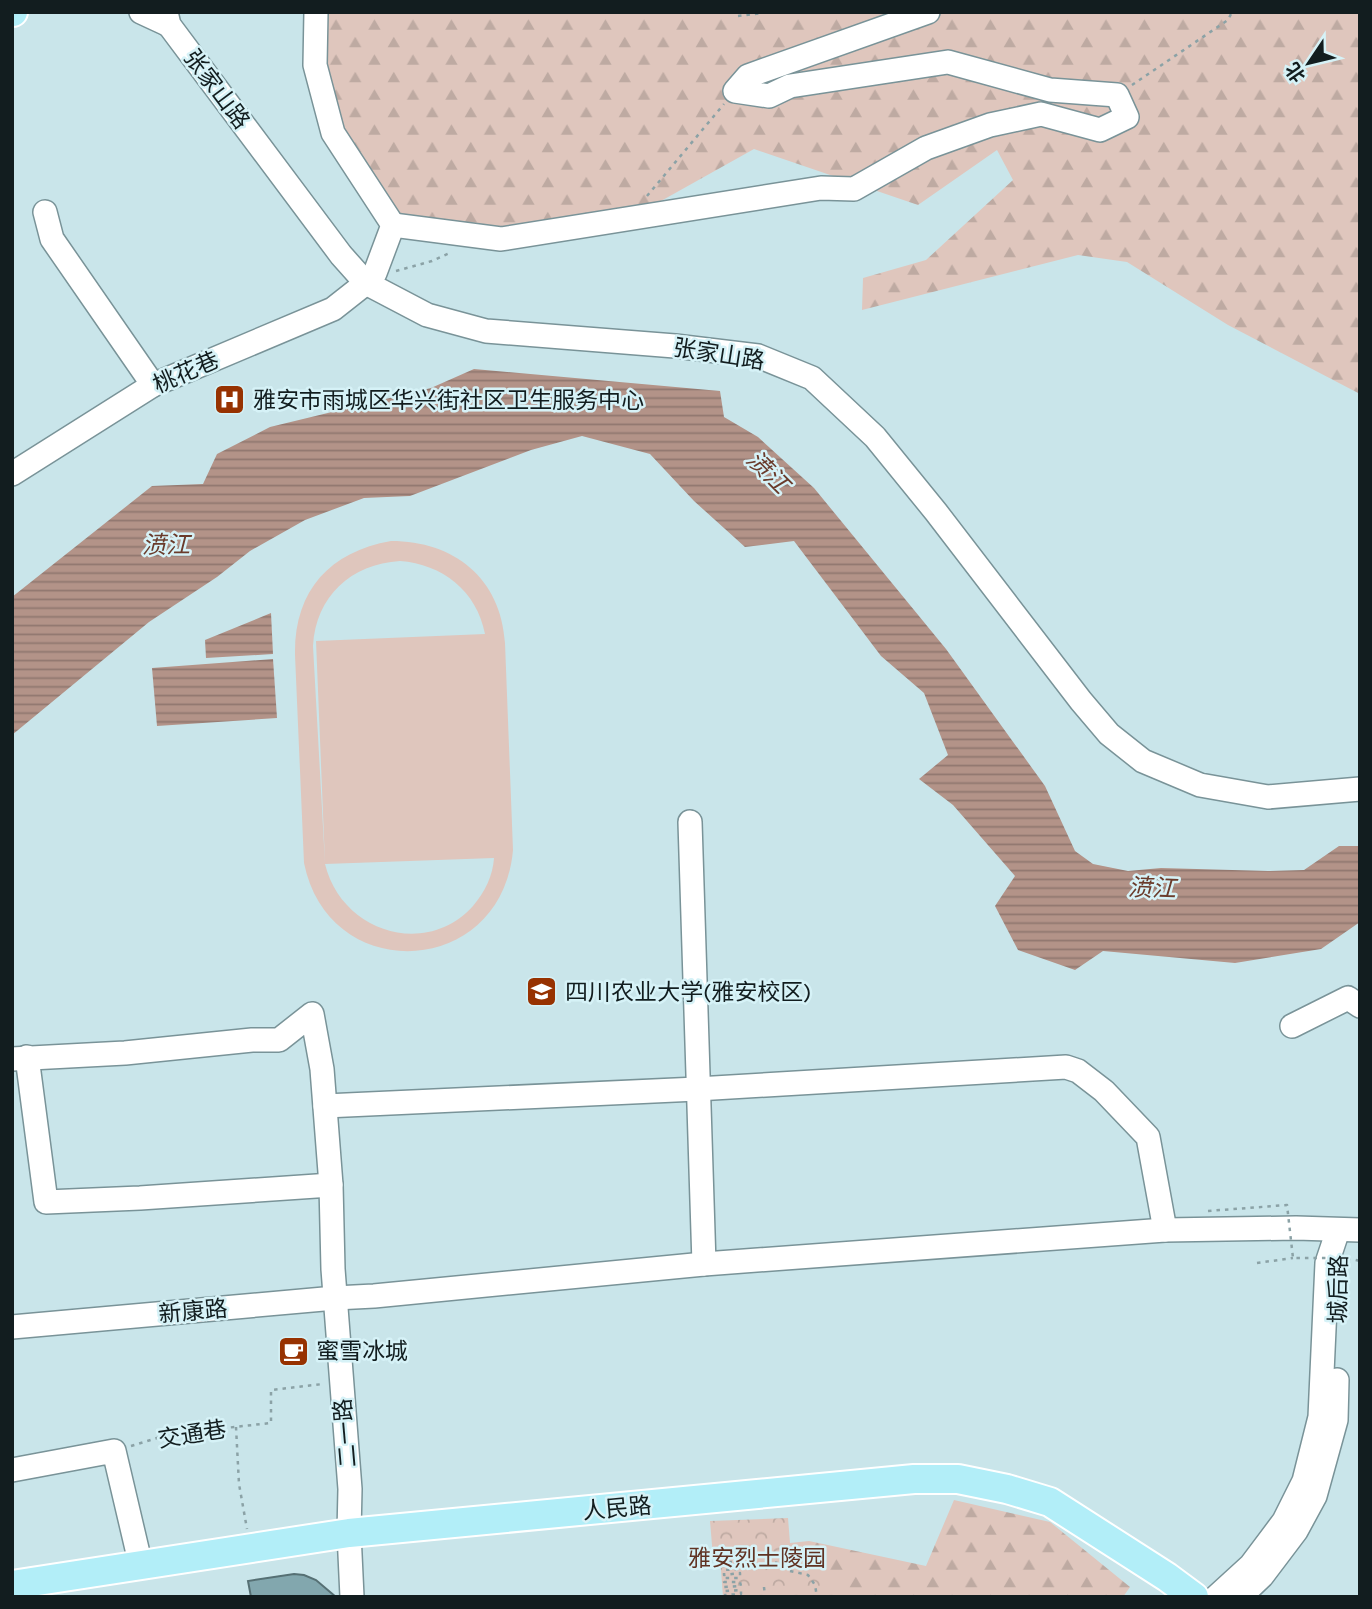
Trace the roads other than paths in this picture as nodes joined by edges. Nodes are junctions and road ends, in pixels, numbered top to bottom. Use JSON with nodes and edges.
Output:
{"nodes":[{"id":1,"x":141,"y":12,"type":"edge"},
{"id":2,"x":316,"y":12,"type":"edge"},
{"id":3,"x":928,"y":12,"type":"edge"},
{"id":4,"x":168,"y":19,"type":"edge"},
{"id":5,"x":45,"y":212,"type":"dead end"},
{"id":6,"x":393,"y":225,"type":"junction"},
{"id":7,"x":371,"y":278,"type":"junction"},
{"id":8,"x":153,"y":385,"type":"junction"},
{"id":9,"x":12,"y":474,"type":"edge"},
{"id":10,"x":1360,"y":789,"type":"edge"},
{"id":11,"x":690,"y":822,"type":"dead end"},
{"id":12,"x":1360,"y":1006,"type":"edge"},
{"id":13,"x":1292,"y":1026,"type":"dead end"},
{"id":14,"x":19,"y":1058,"type":"edge"},
{"id":15,"x":697,"y":1089,"type":"junction"},
{"id":16,"x":325,"y":1106,"type":"junction"},
{"id":17,"x":331,"y":1185,"type":"junction"},
{"id":18,"x":1165,"y":1230,"type":"junction"},
{"id":19,"x":1349,"y":1230,"type":"edge"},
{"id":20,"x":704,"y":1264,"type":"junction"},
{"id":21,"x":335,"y":1298,"type":"junction"},
{"id":22,"x":12,"y":1328,"type":"edge"},
{"id":23,"x":12,"y":1470,"type":"edge"},
{"id":24,"x":349,"y":1533,"type":"junction"},
{"id":25,"x":141,"y":1566,"type":"junction"},
{"id":26,"x":12,"y":1585,"type":"edge"},
{"id":27,"x":352,"y":1597,"type":"edge"},
{"id":28,"x":1194,"y":1597,"type":"edge"},
{"id":29,"x":1216,"y":1597,"type":"edge"},
{"id":30,"x":1240,"y":1597,"type":"edge"}],
"edges":[{"from":1,"to":4,"type":"street"},
{"from":2,"to":6,"type":"street"},
{"from":3,"to":6,"type":"street"},
{"from":4,"to":7,"type":"street","name":"张家山路"},
{"from":5,"to":8,"type":"street"},
{"from":6,"to":7,"type":"street"},
{"from":7,"to":8,"type":"street","name":"桃花巷"},
{"from":7,"to":10,"type":"street","name":"张家山路"},
{"from":8,"to":9,"type":"street","name":"桃花巷"},
{"from":11,"to":15,"type":"street"},
{"from":12,"to":13,"type":"street"},
{"from":14,"to":16,"type":"street","name":"二一路"},
{"from":14,"to":17,"type":"street"},
{"from":15,"to":16,"type":"street"},
{"from":15,"to":18,"type":"street"},
{"from":15,"to":20,"type":"street"},
{"from":16,"to":17,"type":"street","name":"二一路"},
{"from":17,"to":21,"type":"street","name":"二一路"},
{"from":18,"to":19,"type":"street","name":"新康路"},
{"from":18,"to":20,"type":"street","name":"新康路"},
{"from":19,"to":29,"type":"street","name":"城后路"},
{"from":19,"to":30,"type":"street","name":"城后路"},
{"from":20,"to":21,"type":"street","name":"新康路"},
{"from":21,"to":22,"type":"street","name":"新康路"},
{"from":21,"to":24,"type":"street","name":"二一路"},
{"from":23,"to":25,"type":"street"},
{"from":24,"to":25,"type":"main road","name":"人民路"},
{"from":24,"to":27,"type":"street","name":"二一路"},
{"from":24,"to":28,"type":"main road","name":"人民路"},
{"from":25,"to":26,"type":"main road","name":"人民路"}]}
